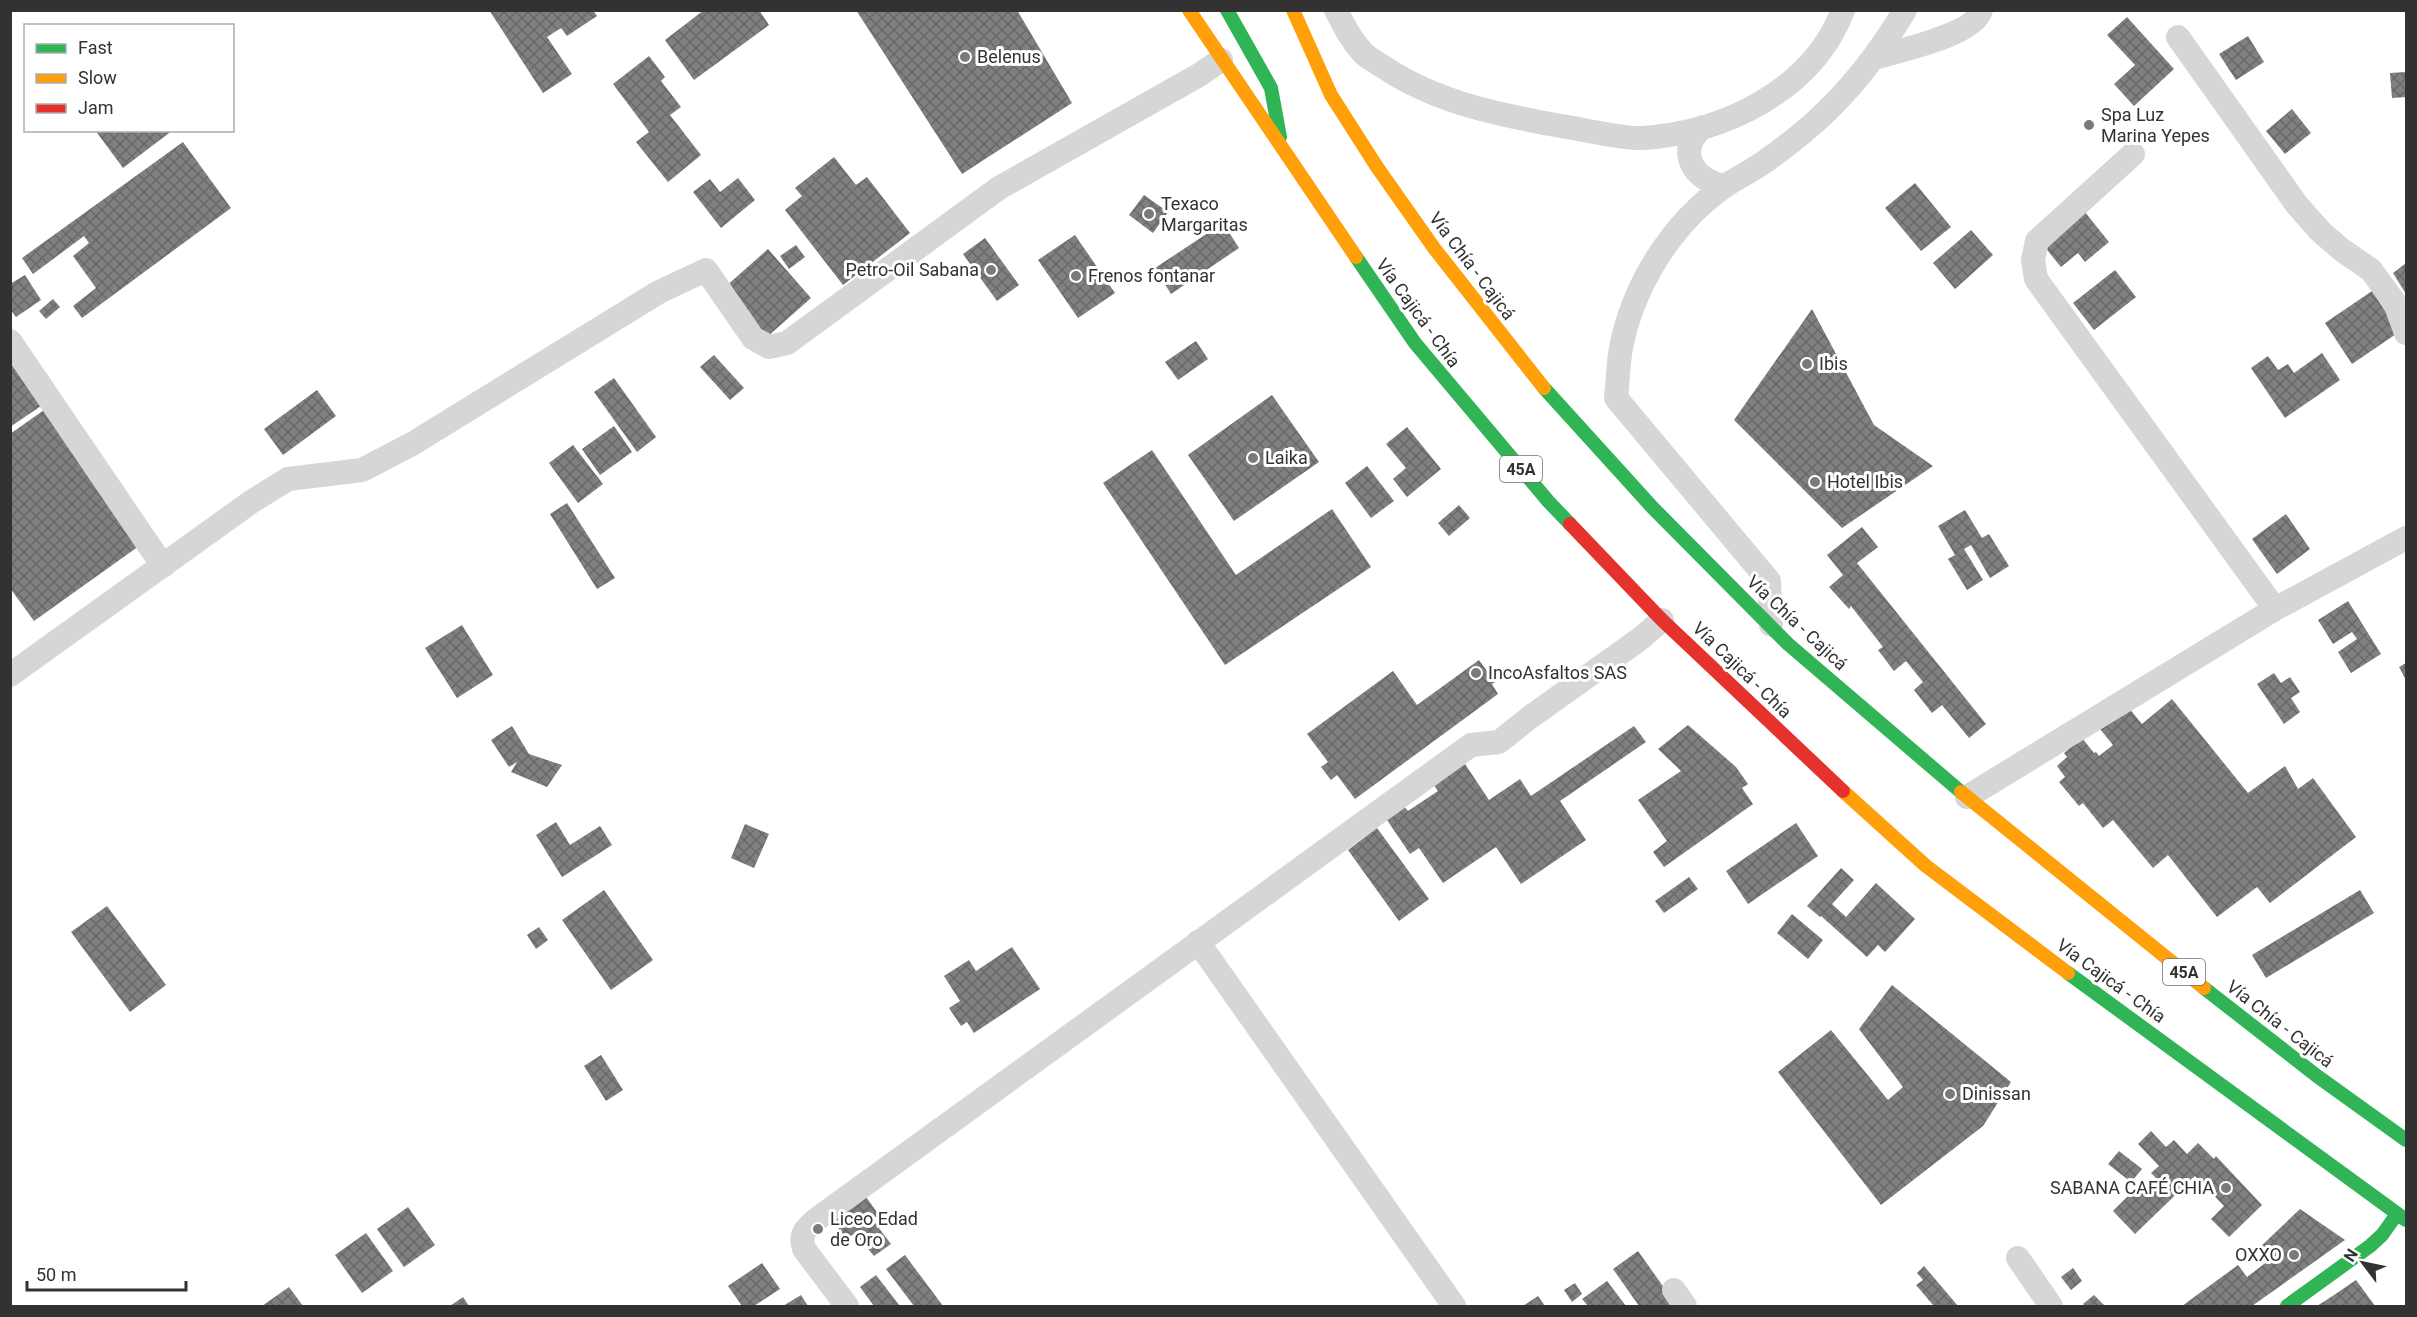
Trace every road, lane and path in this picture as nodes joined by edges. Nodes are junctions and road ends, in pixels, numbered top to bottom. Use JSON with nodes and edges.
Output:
{"nodes":[{"id":1,"x":1189,"y":10,"type":"edge"},
{"id":2,"x":1227,"y":10,"type":"edge"},
{"id":3,"x":1293,"y":10,"type":"edge"},
{"id":4,"x":1336,"y":10,"type":"edge"},
{"id":5,"x":1843,"y":10,"type":"edge"},
{"id":6,"x":1905,"y":10,"type":"edge"},
{"id":7,"x":1981,"y":10,"type":"edge"},
{"id":8,"x":2178,"y":37,"type":"dead end"},
{"id":9,"x":1874,"y":58,"type":"junction"},
{"id":10,"x":1221,"y":60,"type":"junction"},
{"id":11,"x":1703,"y":127,"type":"junction"},
{"id":12,"x":1283,"y":152,"type":"junction"},
{"id":13,"x":2133,"y":154,"type":"dead end"},
{"id":14,"x":1725,"y":186,"type":"junction"},
{"id":15,"x":2406,"y":333,"type":"edge"},
{"id":16,"x":10,"y":341,"type":"edge"},
{"id":17,"x":2405,"y":542,"type":"edge"},
{"id":18,"x":163,"y":566,"type":"junction"},
{"id":19,"x":2275,"y":609,"type":"junction"},
{"id":20,"x":1662,"y":620,"type":"junction"},
{"id":21,"x":1771,"y":625,"type":"junction"},
{"id":22,"x":10,"y":675,"type":"edge"},
{"id":23,"x":1967,"y":797,"type":"junction"},
{"id":24,"x":1198,"y":942,"type":"junction"},
{"id":25,"x":2406,"y":1140,"type":"edge"},
{"id":26,"x":2402,"y":1217,"type":"edge"},
{"id":27,"x":2018,"y":1257,"type":"dead end"},
{"id":28,"x":847,"y":1306,"type":"edge"},
{"id":29,"x":1454,"y":1306,"type":"edge"},
{"id":30,"x":2051,"y":1306,"type":"edge"},
{"id":31,"x":2287,"y":1306,"type":"edge"}],
"edges":[{"from":1,"to":10,"type":"main road","name":"Vía Cajicá - Chía","number":"45A"},
{"from":2,"to":12,"type":"main road"},
{"from":3,"to":21,"type":"main road","name":"Vía Chía - Cajicá","number":"45A"},
{"from":4,"to":11,"type":"street"},
{"from":5,"to":11,"type":"street"},
{"from":6,"to":9,"type":"street"},
{"from":7,"to":9,"type":"street"},
{"from":8,"to":15,"type":"street"},
{"from":9,"to":14,"type":"street"},
{"from":10,"to":12,"type":"main road","name":"Vía Cajicá - Chía","number":"45A"},
{"from":10,"to":18,"type":"street"},
{"from":11,"to":14,"type":"street"},
{"from":12,"to":20,"type":"main road","name":"Vía Cajicá - Chía","number":"45A"},
{"from":13,"to":19,"type":"street"},
{"from":14,"to":21,"type":"street"},
{"from":16,"to":18,"type":"street"},
{"from":17,"to":19,"type":"street"},
{"from":18,"to":22,"type":"street"},
{"from":19,"to":23,"type":"street"},
{"from":20,"to":24,"type":"street"},
{"from":20,"to":26,"type":"main road","name":"Vía Cajicá - Chía","number":"45A"},
{"from":21,"to":23,"type":"main road","name":"Vía Chía - Cajicá","number":"45A"},
{"from":23,"to":25,"type":"main road","name":"Vía Chía - Cajicá","number":"45A"},
{"from":24,"to":28,"type":"street"},
{"from":24,"to":29,"type":"street"},
{"from":26,"to":31,"type":"main road"},
{"from":27,"to":30,"type":"street"}]}
